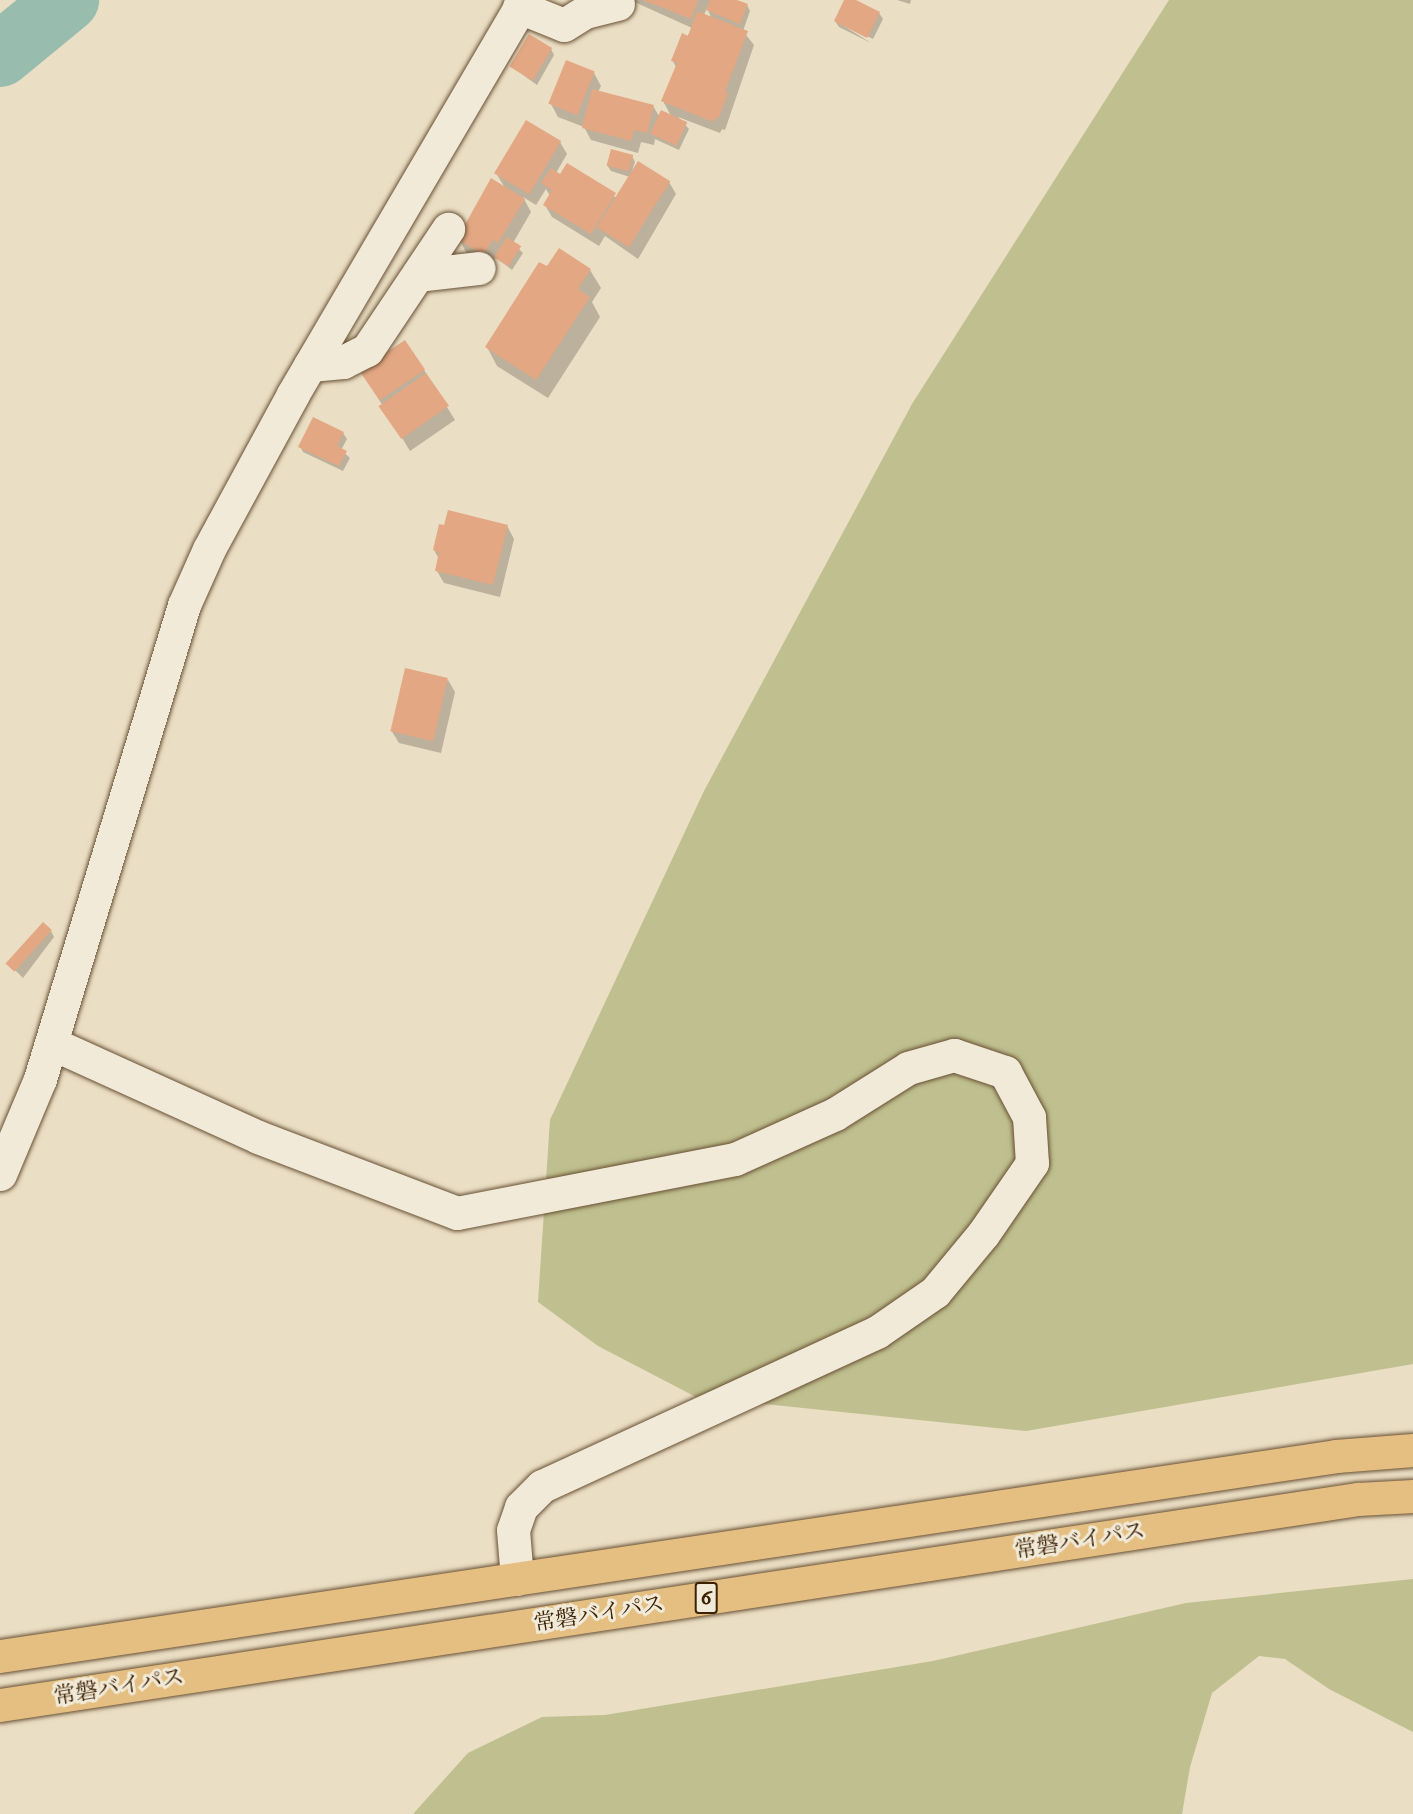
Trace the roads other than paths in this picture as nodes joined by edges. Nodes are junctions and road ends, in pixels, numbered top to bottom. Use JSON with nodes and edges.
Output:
{"nodes":[{"id":1,"x":522,"y":4,"type":"edge"},
{"id":2,"x":618,"y":4,"type":"dead end"},
{"id":3,"x":448,"y":229,"type":"dead end"},
{"id":4,"x":479,"y":268,"type":"dead end"},
{"id":5,"x":418,"y":275,"type":"junction"},
{"id":6,"x":310,"y":365,"type":"junction"},
{"id":7,"x":51,"y":1043,"type":"junction"},
{"id":8,"x":0,"y":1174,"type":"edge"},
{"id":9,"x":1413,"y":1450,"type":"edge"},
{"id":10,"x":1413,"y":1496,"type":"edge"},
{"id":11,"x":517,"y":1579,"type":"junction"},
{"id":12,"x":0,"y":1656,"type":"edge"},
{"id":13,"x":0,"y":1705,"type":"edge"}],
"edges":[{"from":1,"to":2,"type":"street"},
{"from":1,"to":6,"type":"street"},
{"from":3,"to":5,"type":"street"},
{"from":4,"to":5,"type":"street"},
{"from":5,"to":6,"type":"street"},
{"from":6,"to":7,"type":"street"},
{"from":7,"to":8,"type":"street"},
{"from":7,"to":11,"type":"street"},
{"from":9,"to":11,"type":"highway","name":"常磐バイパス","number":"6"},
{"from":10,"to":13,"type":"highway","name":"常磐バイパス","number":"6"},
{"from":11,"to":12,"type":"highway","name":"常磐バイパス","number":"6"}]}
